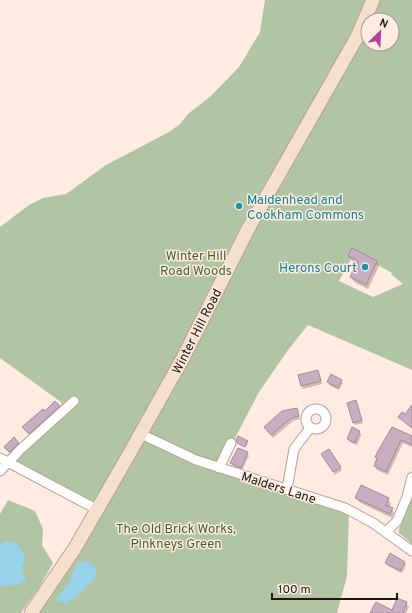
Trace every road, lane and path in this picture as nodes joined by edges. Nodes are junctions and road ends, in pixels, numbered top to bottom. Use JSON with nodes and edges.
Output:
{"nodes":[{"id":1,"x":372,"y":0,"type":"edge"},
{"id":2,"x":74,"y":401,"type":"dead end"},
{"id":3,"x":310,"y":428,"type":"dead end"},
{"id":4,"x":141,"y":434,"type":"junction"},
{"id":5,"x":231,"y":443,"type":"dead end"},
{"id":6,"x":4,"y":460,"type":"edge"},
{"id":7,"x":219,"y":468,"type":"junction"},
{"id":8,"x":0,"y":471,"type":"edge"},
{"id":9,"x":412,"y":477,"type":"edge"},
{"id":10,"x":287,"y":489,"type":"junction"},
{"id":11,"x":98,"y":510,"type":"junction"},
{"id":12,"x":386,"y":532,"type":"junction"},
{"id":13,"x":412,"y":551,"type":"edge"},
{"id":14,"x":30,"y":613,"type":"edge"}],
"edges":[{"from":1,"to":4,"type":"street","name":"Winter Hill Road"},
{"from":2,"to":6,"type":"street"},
{"from":3,"to":10,"type":"street"},
{"from":4,"to":7,"type":"street","name":"Malders Lane"},
{"from":4,"to":11,"type":"street","name":"Winter Hill Road"},
{"from":5,"to":7,"type":"street"},
{"from":6,"to":8,"type":"street"},
{"from":6,"to":11,"type":"street"},
{"from":7,"to":10,"type":"street","name":"Malders Lane"},
{"from":9,"to":12,"type":"street"},
{"from":10,"to":12,"type":"street","name":"Malders Lane"},
{"from":11,"to":14,"type":"street","name":"Winter Hill Road"},
{"from":12,"to":13,"type":"street","name":"Malders Lane"}]}
